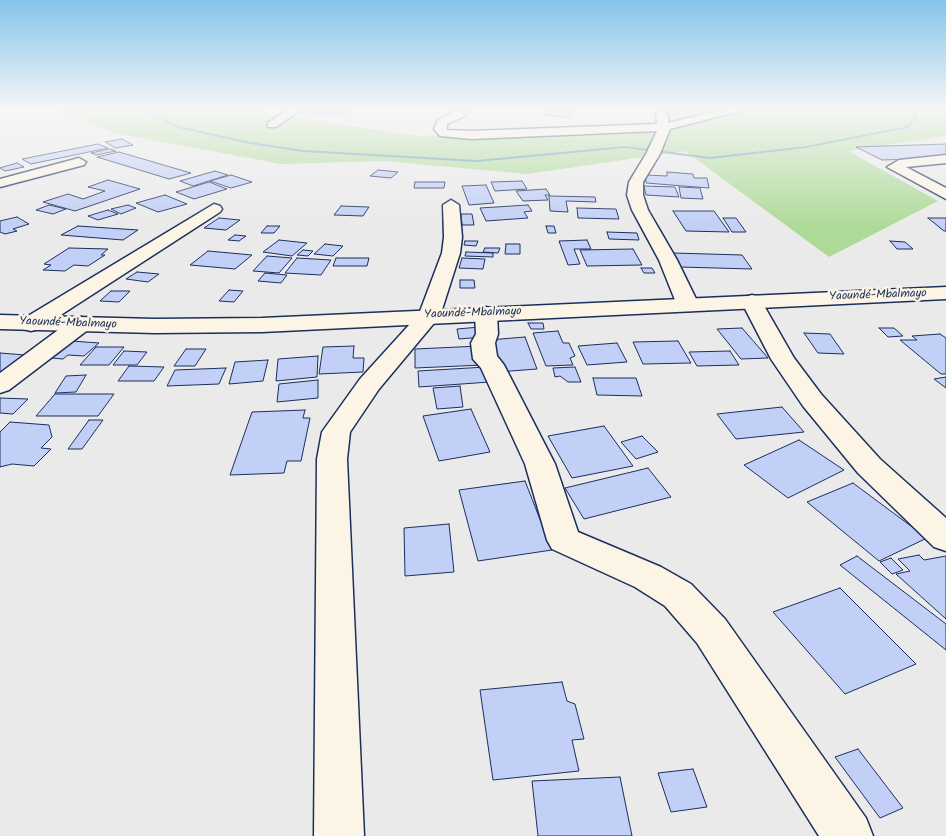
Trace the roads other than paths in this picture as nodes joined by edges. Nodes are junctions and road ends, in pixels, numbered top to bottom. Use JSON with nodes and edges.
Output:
{"nodes":[{"id":1,"x":655,"y":149,"type":"edge"},
{"id":2,"x":946,"y":159,"type":"edge"},
{"id":3,"x":79,"y":162,"type":"dead end"},
{"id":4,"x":0,"y":183,"type":"edge"},
{"id":5,"x":946,"y":194,"type":"edge"},
{"id":6,"x":451,"y":205,"type":"dead end"},
{"id":7,"x":214,"y":209,"type":"dead end"},
{"id":8,"x":946,"y":293,"type":"edge"},
{"id":9,"x":752,"y":301,"type":"junction"},
{"id":10,"x":688,"y":305,"type":"junction"},
{"id":11,"x":486,"y":314,"type":"junction"},
{"id":12,"x":429,"y":316,"type":"junction"},
{"id":13,"x":0,"y":322,"type":"edge"},
{"id":14,"x":31,"y":324,"type":"junction"},
{"id":15,"x":81,"y":324,"type":"junction"},
{"id":16,"x":0,"y":385,"type":"edge"},
{"id":17,"x":946,"y":538,"type":"edge"},
{"id":18,"x":339,"y":836,"type":"edge"},
{"id":19,"x":848,"y":836,"type":"edge"}],
"edges":[{"from":1,"to":10,"type":"main road"},
{"from":2,"to":5,"type":"main road"},
{"from":3,"to":4,"type":"main road"},
{"from":6,"to":12,"type":"main road"},
{"from":7,"to":14,"type":"main road"},
{"from":8,"to":9,"type":"main road","name":"Yaoundé-Mbalmayo"},
{"from":9,"to":10,"type":"main road","name":"Yaoundé-Mbalmayo"},
{"from":9,"to":17,"type":"main road"},
{"from":10,"to":11,"type":"main road","name":"Yaoundé-Mbalmayo"},
{"from":11,"to":12,"type":"main road","name":"Yaoundé-Mbalmayo"},
{"from":11,"to":19,"type":"main road"},
{"from":12,"to":15,"type":"main road","name":"Yaoundé-Mbalmayo"},
{"from":12,"to":18,"type":"main road"},
{"from":13,"to":14,"type":"main road","name":"Yaoundé-Mbalmayo"},
{"from":14,"to":15,"type":"main road","name":"Yaoundé-Mbalmayo"},
{"from":15,"to":16,"type":"main road"}]}
